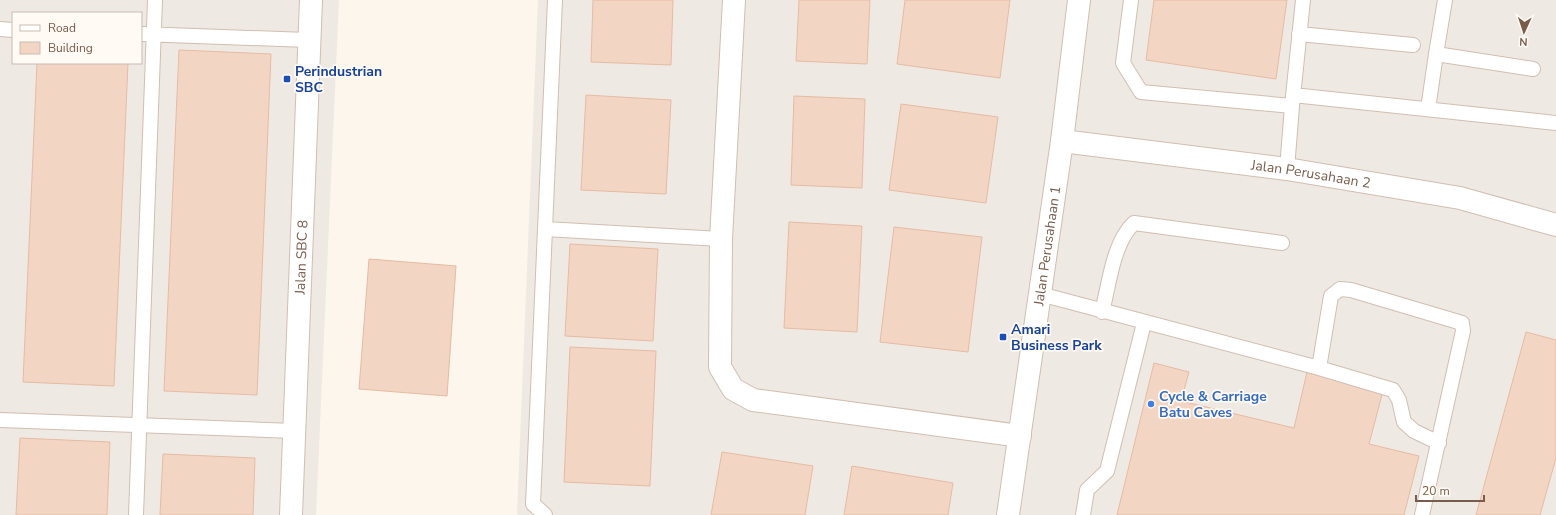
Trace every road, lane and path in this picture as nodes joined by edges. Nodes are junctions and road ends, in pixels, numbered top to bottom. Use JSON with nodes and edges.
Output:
{"nodes":[{"id":1,"x":155,"y":0,"type":"edge"},
{"id":2,"x":311,"y":0,"type":"edge"},
{"id":3,"x":555,"y":0,"type":"edge"},
{"id":4,"x":734,"y":0,"type":"edge"},
{"id":5,"x":1079,"y":0,"type":"edge"},
{"id":6,"x":1131,"y":0,"type":"edge"},
{"id":7,"x":1303,"y":0,"type":"edge"},
{"id":8,"x":1445,"y":0,"type":"edge"},
{"id":9,"x":0,"y":29,"type":"edge"},
{"id":10,"x":12,"y":30,"type":"edge"},
{"id":11,"x":147,"y":34,"type":"edge"},
{"id":12,"x":1300,"y":34,"type":"junction"},
{"id":13,"x":308,"y":40,"type":"junction"},
{"id":14,"x":1413,"y":45,"type":"dead end"},
{"id":15,"x":1436,"y":54,"type":"junction"},
{"id":16,"x":1533,"y":69,"type":"dead end"},
{"id":17,"x":1292,"y":101,"type":"junction"},
{"id":18,"x":1428,"y":110,"type":"junction"},
{"id":19,"x":1556,"y":123,"type":"edge"},
{"id":20,"x":1062,"y":141,"type":"junction"},
{"id":21,"x":1287,"y":169,"type":"junction"},
{"id":22,"x":1556,"y":225,"type":"edge"},
{"id":23,"x":545,"y":229,"type":"junction"},
{"id":24,"x":721,"y":238,"type":"junction"},
{"id":25,"x":1282,"y":243,"type":"dead end"},
{"id":26,"x":1040,"y":294,"type":"junction"},
{"id":27,"x":1102,"y":312,"type":"junction"},
{"id":28,"x":1144,"y":323,"type":"junction"},
{"id":29,"x":1319,"y":368,"type":"junction"},
{"id":30,"x":0,"y":420,"type":"edge"},
{"id":31,"x":139,"y":425,"type":"junction"},
{"id":32,"x":294,"y":431,"type":"junction"},
{"id":33,"x":1020,"y":436,"type":"junction"},
{"id":34,"x":1439,"y":443,"type":"junction"},
{"id":35,"x":136,"y":515,"type":"edge"},
{"id":36,"x":291,"y":515,"type":"edge"},
{"id":37,"x":545,"y":515,"type":"edge"},
{"id":38,"x":1008,"y":515,"type":"edge"},
{"id":39,"x":1083,"y":515,"type":"edge"},
{"id":40,"x":1422,"y":515,"type":"edge"}],
"edges":[{"from":1,"to":11,"type":"lane"},
{"from":2,"to":13,"type":"street","name":"Jalan SBC 8"},
{"from":3,"to":23,"type":"lane"},
{"from":4,"to":24,"type":"street"},
{"from":5,"to":20,"type":"street","name":"Jalan Perusahaan 1"},
{"from":6,"to":17,"type":"lane"},
{"from":7,"to":12,"type":"lane"},
{"from":8,"to":15,"type":"lane"},
{"from":9,"to":10,"type":"lane"},
{"from":11,"to":13,"type":"lane"},
{"from":11,"to":31,"type":"lane"},
{"from":12,"to":14,"type":"lane"},
{"from":12,"to":17,"type":"lane"},
{"from":13,"to":32,"type":"street","name":"Jalan SBC 8"},
{"from":15,"to":16,"type":"lane"},
{"from":15,"to":18,"type":"lane"},
{"from":17,"to":18,"type":"lane"},
{"from":17,"to":21,"type":"lane"},
{"from":18,"to":19,"type":"lane"},
{"from":20,"to":21,"type":"street","name":"Jalan Perusahaan 2"},
{"from":20,"to":26,"type":"street","name":"Jalan Perusahaan 1"},
{"from":21,"to":22,"type":"street","name":"Jalan Perusahaan 2"},
{"from":23,"to":24,"type":"lane"},
{"from":23,"to":37,"type":"lane"},
{"from":24,"to":33,"type":"street"},
{"from":25,"to":27,"type":"lane"},
{"from":26,"to":27,"type":"lane"},
{"from":26,"to":33,"type":"street","name":"Jalan Perusahaan 1"},
{"from":27,"to":28,"type":"lane"},
{"from":28,"to":29,"type":"lane"},
{"from":28,"to":39,"type":"lane"},
{"from":29,"to":34,"type":"lane"},
{"from":29,"to":34,"type":"lane"},
{"from":30,"to":31,"type":"lane"},
{"from":31,"to":32,"type":"lane"},
{"from":31,"to":35,"type":"lane"},
{"from":32,"to":36,"type":"street","name":"Jalan SBC 8"},
{"from":33,"to":38,"type":"street","name":"Jalan Perusahaan 1"},
{"from":34,"to":40,"type":"lane"}]}
